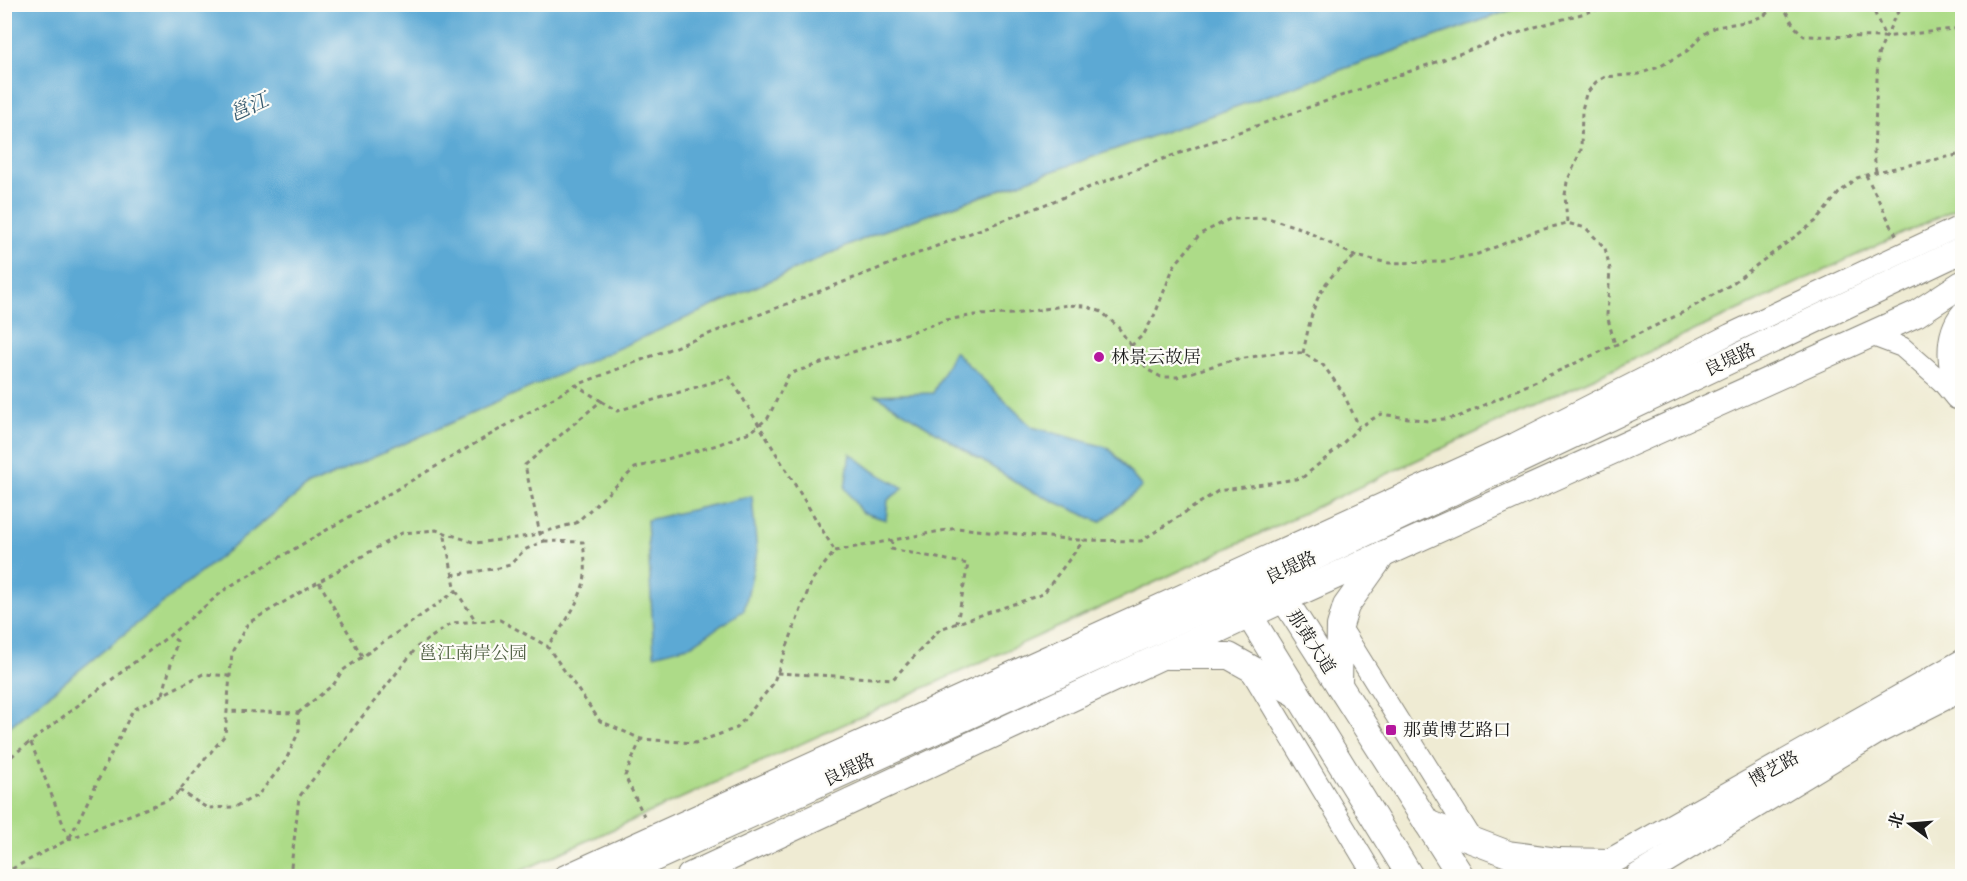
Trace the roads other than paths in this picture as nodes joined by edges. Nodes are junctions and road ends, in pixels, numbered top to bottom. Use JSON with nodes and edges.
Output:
{"nodes":[{"id":1,"x":1962,"y":225,"type":"edge"},
{"id":2,"x":1962,"y":250,"type":"edge"},
{"id":3,"x":1962,"y":284,"type":"edge"},
{"id":4,"x":1962,"y":305,"type":"edge"},
{"id":5,"x":1962,"y":312,"type":"edge"},
{"id":6,"x":1916,"y":314,"type":"junction"},
{"id":7,"x":1870,"y":334,"type":"junction"},
{"id":8,"x":1959,"y":404,"type":"edge"},
{"id":9,"x":1383,"y":553,"type":"junction"},
{"id":10,"x":1256,"y":585,"type":"junction"},
{"id":11,"x":1284,"y":599,"type":"junction"},
{"id":12,"x":1249,"y":615,"type":"junction"},
{"id":13,"x":1340,"y":626,"type":"junction"},
{"id":14,"x":1161,"y":656,"type":"junction"},
{"id":15,"x":1962,"y":663,"type":"edge"},
{"id":16,"x":1250,"y":668,"type":"junction"},
{"id":17,"x":1339,"y":685,"type":"junction"},
{"id":18,"x":1962,"y":688,"type":"edge"},
{"id":19,"x":1298,"y":694,"type":"junction"},
{"id":20,"x":1426,"y":823,"type":"junction"},
{"id":21,"x":1386,"y":837,"type":"junction"},
{"id":22,"x":1473,"y":840,"type":"junction"},
{"id":23,"x":1610,"y":862,"type":"junction"},
{"id":24,"x":563,"y":876,"type":"edge"},
{"id":25,"x":615,"y":876,"type":"edge"},
{"id":26,"x":690,"y":876,"type":"edge"},
{"id":27,"x":1374,"y":876,"type":"edge"},
{"id":28,"x":1388,"y":876,"type":"edge"},
{"id":29,"x":1410,"y":876,"type":"edge"},
{"id":30,"x":1461,"y":876,"type":"edge"},
{"id":31,"x":1588,"y":876,"type":"edge"},
{"id":32,"x":1639,"y":876,"type":"edge"}],
"edges":[{"from":1,"to":24,"type":"street"},
{"from":2,"to":10,"type":"main road","name":"良堤路"},
{"from":3,"to":6,"type":"main road","name":"良堤路"},
{"from":4,"to":6,"type":"main road"},
{"from":5,"to":8,"type":"street"},
{"from":6,"to":7,"type":"main road","name":"良堤路"},
{"from":7,"to":8,"type":"street"},
{"from":7,"to":9,"type":"main road","name":"良堤路"},
{"from":9,"to":11,"type":"main road","name":"良堤路"},
{"from":9,"to":13,"type":"main road"},
{"from":10,"to":11,"type":"main road","name":"那黄大道"},
{"from":10,"to":12,"type":"main road"},
{"from":10,"to":25,"type":"main road","name":"良堤路"},
{"from":11,"to":12,"type":"main road","name":"良堤路"},
{"from":11,"to":17,"type":"main road","name":"那黄大道"},
{"from":12,"to":14,"type":"main road","name":"良堤路"},
{"from":12,"to":19,"type":"main road"},
{"from":13,"to":17,"type":"main road"},
{"from":13,"to":22,"type":"street"},
{"from":14,"to":16,"type":"main road"},
{"from":14,"to":26,"type":"main road","name":"良堤路"},
{"from":15,"to":23,"type":"main road","name":"博艺路"},
{"from":16,"to":19,"type":"main road"},
{"from":16,"to":27,"type":"street"},
{"from":17,"to":20,"type":"main road","name":"那黄大道"},
{"from":18,"to":32,"type":"main road","name":"博艺路"},
{"from":19,"to":21,"type":"main road"},
{"from":20,"to":22,"type":"main road"},
{"from":20,"to":30,"type":"main road","name":"那黄大道"},
{"from":21,"to":28,"type":"main road"},
{"from":21,"to":29,"type":"main road"},
{"from":22,"to":23,"type":"main road"},
{"from":23,"to":31,"type":"main road","name":"博艺路"}]}
